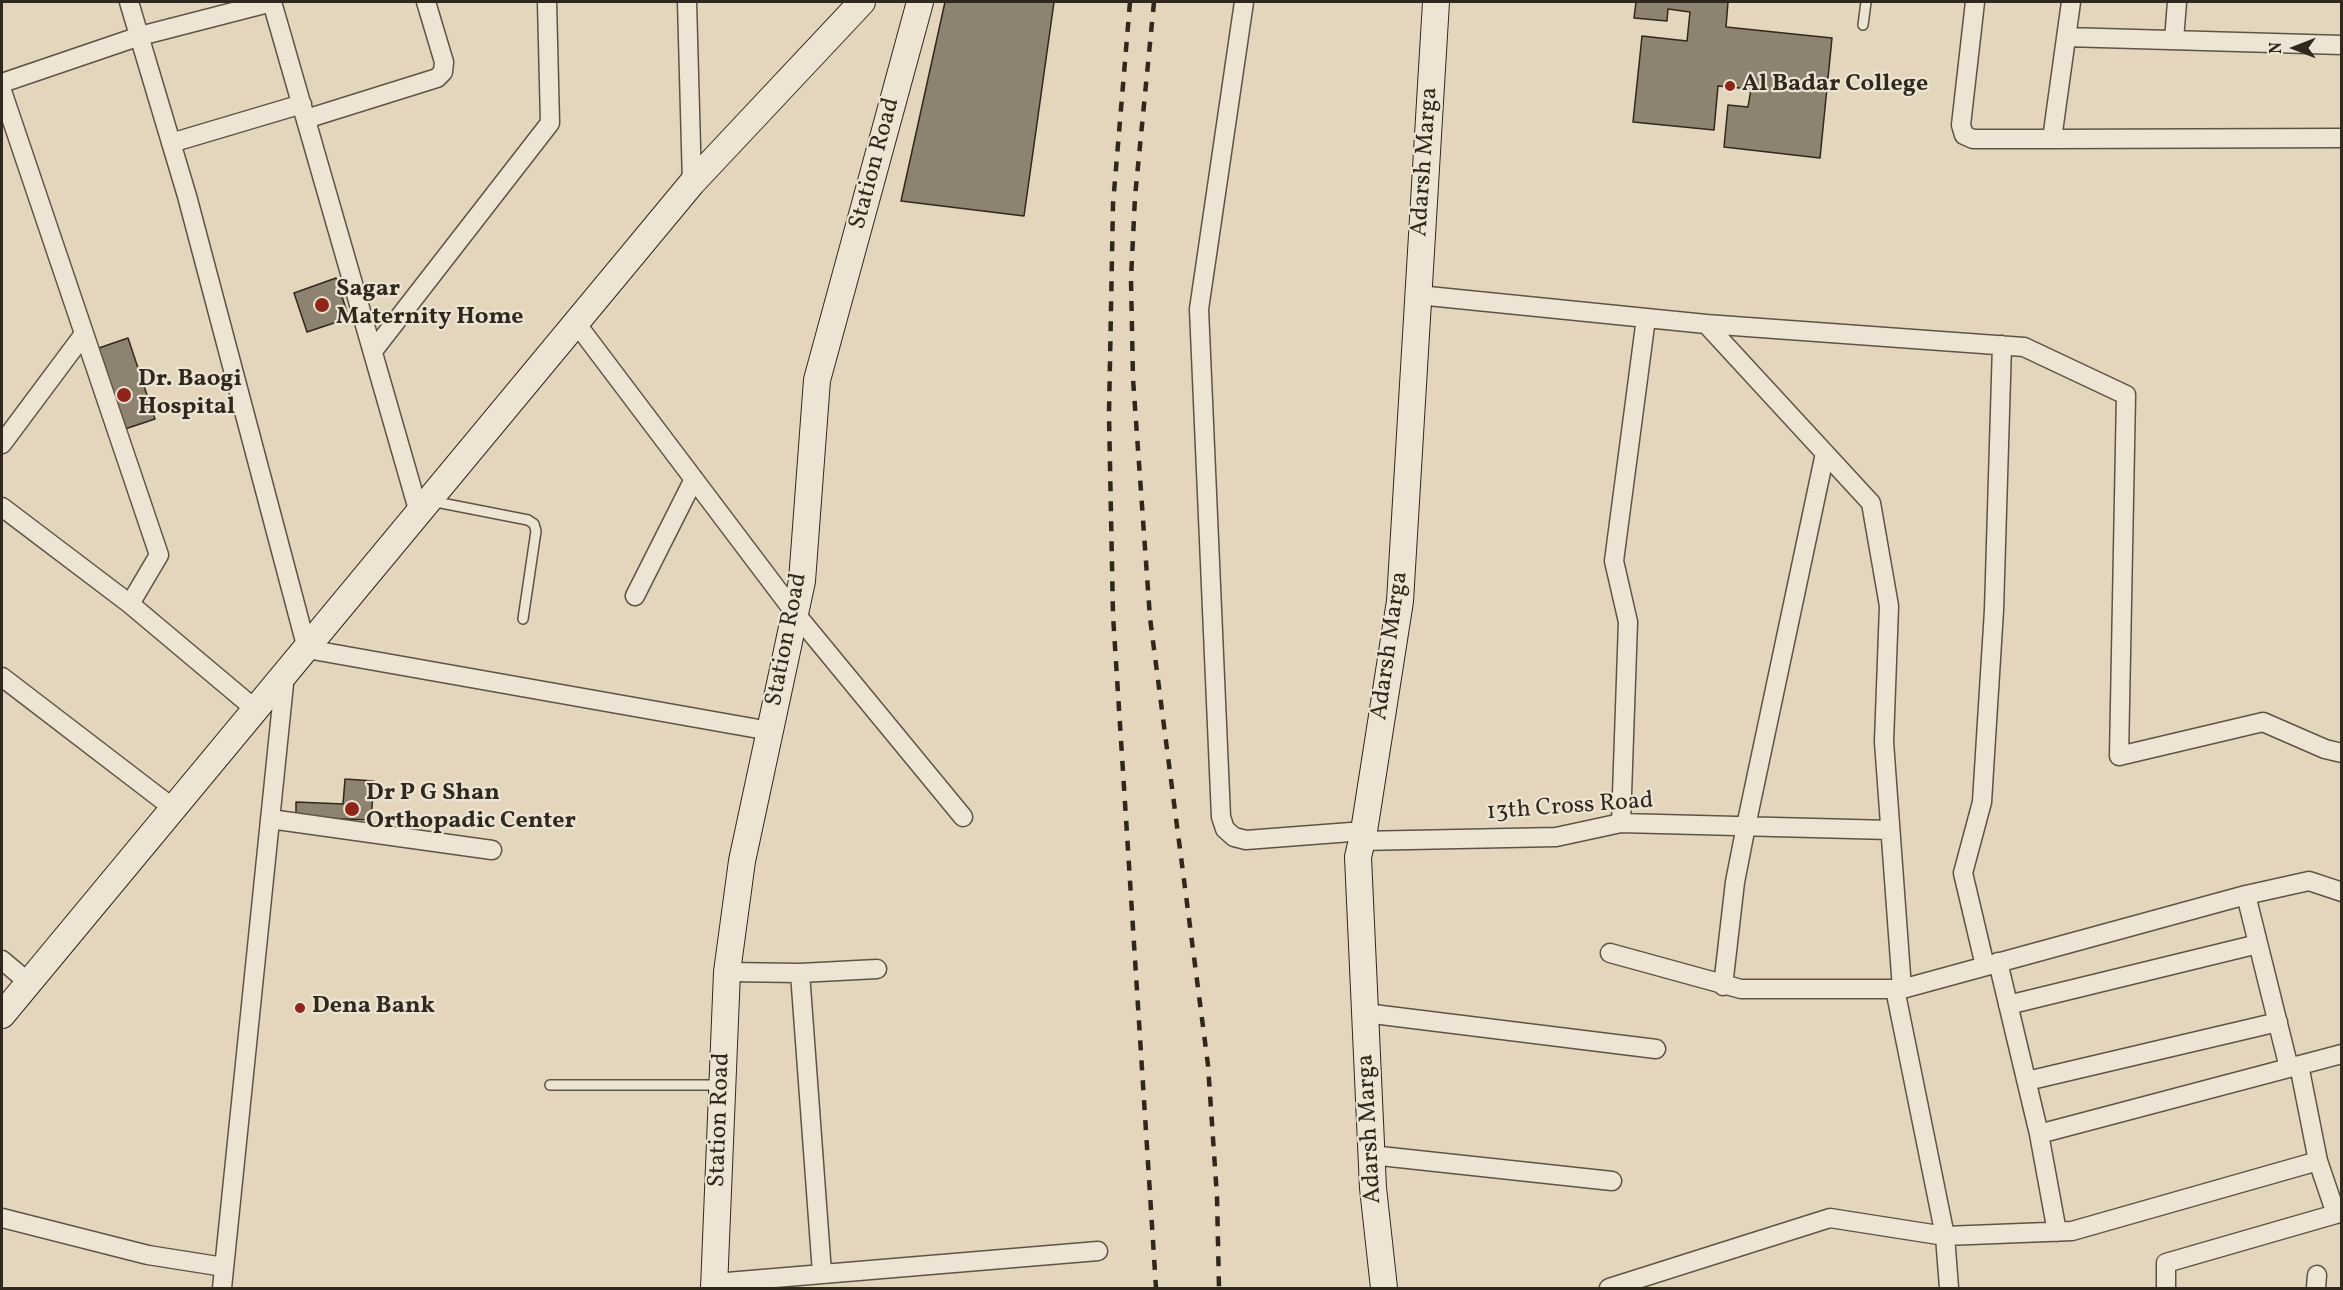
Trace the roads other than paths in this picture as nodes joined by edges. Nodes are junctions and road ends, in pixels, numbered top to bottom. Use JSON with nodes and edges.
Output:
{"nodes":[{"id":1,"x":129,"y":2,"type":"edge"},
{"id":2,"x":272,"y":2,"type":"edge"},
{"id":3,"x":426,"y":2,"type":"edge"},
{"id":4,"x":547,"y":2,"type":"edge"},
{"id":5,"x":687,"y":2,"type":"edge"},
{"id":6,"x":862,"y":2,"type":"edge"},
{"id":7,"x":920,"y":2,"type":"edge"},
{"id":8,"x":1244,"y":2,"type":"edge"},
{"id":9,"x":1436,"y":2,"type":"edge"},
{"id":10,"x":1866,"y":2,"type":"edge"},
{"id":11,"x":1975,"y":2,"type":"edge"},
{"id":12,"x":2071,"y":2,"type":"edge"},
{"id":13,"x":2177,"y":2,"type":"edge"},
{"id":14,"x":1863,"y":25,"type":"dead end"},
{"id":15,"x":140,"y":36,"type":"junction"},
{"id":16,"x":2066,"y":37,"type":"junction"},
{"id":17,"x":2174,"y":40,"type":"junction"},
{"id":18,"x":2342,"y":45,"type":"edge"},
{"id":19,"x":2,"y":83,"type":"edge"},
{"id":20,"x":2,"y":91,"type":"edge"},
{"id":21,"x":304,"y":111,"type":"junction"},
{"id":22,"x":2342,"y":138,"type":"edge"},
{"id":23,"x":2052,"y":139,"type":"junction"},
{"id":24,"x":171,"y":143,"type":"junction"},
{"id":25,"x":692,"y":183,"type":"junction"},
{"id":26,"x":1418,"y":295,"type":"junction"},
{"id":27,"x":1646,"y":318,"type":"junction"},
{"id":28,"x":576,"y":323,"type":"junction"},
{"id":29,"x":1706,"y":324,"type":"junction"},
{"id":30,"x":84,"y":334,"type":"junction"},
{"id":31,"x":2002,"y":345,"type":"junction"},
{"id":32,"x":373,"y":351,"type":"junction"},
{"id":33,"x":2,"y":444,"type":"edge"},
{"id":34,"x":1825,"y":453,"type":"junction"},
{"id":35,"x":694,"y":479,"type":"junction"},
{"id":36,"x":2,"y":507,"type":"edge"},
{"id":37,"x":424,"y":507,"type":"junction"},
{"id":38,"x":636,"y":596,"type":"dead end"},
{"id":39,"x":129,"y":604,"type":"junction"},
{"id":40,"x":795,"y":613,"type":"junction"},
{"id":41,"x":523,"y":619,"type":"dead end"},
{"id":42,"x":307,"y":650,"type":"junction"},
{"id":43,"x":285,"y":674,"type":"junction"},
{"id":44,"x":2,"y":677,"type":"edge"},
{"id":45,"x":255,"y":709,"type":"junction"},
{"id":46,"x":770,"y":731,"type":"junction"},
{"id":47,"x":2342,"y":753,"type":"edge"},
{"id":48,"x":173,"y":808,"type":"junction"},
{"id":49,"x":963,"y":817,"type":"dead end"},
{"id":50,"x":270,"y":819,"type":"junction"},
{"id":51,"x":1621,"y":824,"type":"junction"},
{"id":52,"x":1746,"y":826,"type":"junction"},
{"id":53,"x":1890,"y":830,"type":"junction"},
{"id":54,"x":1362,"y":836,"type":"junction"},
{"id":55,"x":492,"y":850,"type":"dead end"},
{"id":56,"x":2342,"y":892,"type":"edge"},
{"id":57,"x":2246,"y":895,"type":"junction"},
{"id":58,"x":2258,"y":944,"type":"junction"},
{"id":59,"x":1610,"y":953,"type":"dead end"},
{"id":60,"x":2,"y":960,"type":"edge"},
{"id":61,"x":1991,"y":964,"type":"junction"},
{"id":62,"x":878,"y":969,"type":"dead end"},
{"id":63,"x":727,"y":972,"type":"junction"},
{"id":64,"x":801,"y":973,"type":"junction"},
{"id":65,"x":28,"y":982,"type":"junction"},
{"id":66,"x":1723,"y":986,"type":"junction"},
{"id":67,"x":1899,"y":988,"type":"junction"},
{"id":68,"x":2008,"y":1005,"type":"junction"},
{"id":69,"x":1365,"y":1013,"type":"junction"},
{"id":70,"x":2,"y":1014,"type":"edge"},
{"id":71,"x":2277,"y":1022,"type":"junction"},
{"id":72,"x":1656,"y":1049,"type":"dead end"},
{"id":73,"x":2342,"y":1054,"type":"edge"},
{"id":74,"x":2294,"y":1067,"type":"junction"},
{"id":75,"x":2027,"y":1081,"type":"junction"},
{"id":76,"x":550,"y":1085,"type":"dead end"},
{"id":77,"x":722,"y":1085,"type":"junction"},
{"id":78,"x":2039,"y":1134,"type":"junction"},
{"id":79,"x":1371,"y":1155,"type":"junction"},
{"id":80,"x":2318,"y":1161,"type":"junction"},
{"id":81,"x":1612,"y":1181,"type":"dead end"},
{"id":82,"x":2339,"y":1213,"type":"edge"},
{"id":83,"x":2,"y":1218,"type":"edge"},
{"id":84,"x":2057,"y":1232,"type":"junction"},
{"id":85,"x":1945,"y":1236,"type":"junction"},
{"id":86,"x":1098,"y":1251,"type":"dead end"},
{"id":87,"x":224,"y":1267,"type":"junction"},
{"id":88,"x":822,"y":1281,"type":"edge"},
{"id":89,"x":714,"y":1286,"type":"edge"},
{"id":90,"x":222,"y":1288,"type":"edge"},
{"id":91,"x":1384,"y":1288,"type":"edge"},
{"id":92,"x":1609,"y":1288,"type":"edge"},
{"id":93,"x":1949,"y":1288,"type":"edge"},
{"id":94,"x":2166,"y":1288,"type":"edge"}],
"edges":[{"from":1,"to":15,"type":"street"},
{"from":2,"to":15,"type":"street"},
{"from":2,"to":21,"type":"street"},
{"from":3,"to":21,"type":"street"},
{"from":4,"to":32,"type":"street"},
{"from":5,"to":25,"type":"street"},
{"from":6,"to":25,"type":"main road"},
{"from":7,"to":40,"type":"main road","name":"Station Road"},
{"from":8,"to":54,"type":"street","name":"13th Cross Road"},
{"from":9,"to":26,"type":"main road","name":"Adarsh Marga"},
{"from":10,"to":14,"type":"lane"},
{"from":11,"to":23,"type":"street"},
{"from":12,"to":16,"type":"street"},
{"from":13,"to":17,"type":"street"},
{"from":15,"to":19,"type":"street"},
{"from":15,"to":24,"type":"street"},
{"from":16,"to":17,"type":"street"},
{"from":16,"to":23,"type":"street"},
{"from":17,"to":18,"type":"street"},
{"from":20,"to":30,"type":"street"},
{"from":21,"to":24,"type":"street"},
{"from":21,"to":32,"type":"street"},
{"from":22,"to":23,"type":"street"},
{"from":24,"to":42,"type":"street"},
{"from":25,"to":28,"type":"main road"},
{"from":26,"to":27,"type":"street"},
{"from":26,"to":54,"type":"main road","name":"Adarsh Marga"},
{"from":27,"to":29,"type":"street"},
{"from":27,"to":51,"type":"street"},
{"from":28,"to":35,"type":"street"},
{"from":28,"to":37,"type":"main road"},
{"from":29,"to":31,"type":"street"},
{"from":29,"to":34,"type":"street"},
{"from":30,"to":33,"type":"street"},
{"from":30,"to":39,"type":"street"},
{"from":31,"to":47,"type":"street"},
{"from":31,"to":61,"type":"street"},
{"from":32,"to":37,"type":"street"},
{"from":34,"to":52,"type":"street"},
{"from":34,"to":53,"type":"street"},
{"from":35,"to":38,"type":"street"},
{"from":35,"to":40,"type":"street"},
{"from":36,"to":39,"type":"street"},
{"from":37,"to":41,"type":"lane"},
{"from":37,"to":42,"type":"main road"},
{"from":39,"to":45,"type":"street"},
{"from":40,"to":46,"type":"main road","name":"Station Road"},
{"from":40,"to":49,"type":"street"},
{"from":42,"to":43,"type":"main road"},
{"from":42,"to":46,"type":"street"},
{"from":43,"to":45,"type":"main road"},
{"from":43,"to":50,"type":"street"},
{"from":44,"to":48,"type":"street"},
{"from":45,"to":48,"type":"main road"},
{"from":46,"to":63,"type":"main road","name":"Station Road"},
{"from":48,"to":65,"type":"main road"},
{"from":50,"to":55,"type":"street"},
{"from":50,"to":87,"type":"street"},
{"from":51,"to":52,"type":"street","name":"13th Cross Road"},
{"from":51,"to":54,"type":"street","name":"13th Cross Road"},
{"from":52,"to":53,"type":"street","name":"13th Cross Road"},
{"from":52,"to":66,"type":"street"},
{"from":53,"to":67,"type":"street"},
{"from":54,"to":69,"type":"main road","name":"Adarsh Marga"},
{"from":56,"to":57,"type":"street"},
{"from":57,"to":58,"type":"street"},
{"from":57,"to":61,"type":"street"},
{"from":58,"to":68,"type":"street"},
{"from":58,"to":71,"type":"street"},
{"from":59,"to":66,"type":"street"},
{"from":60,"to":65,"type":"street"},
{"from":61,"to":67,"type":"street"},
{"from":61,"to":68,"type":"street"},
{"from":62,"to":64,"type":"street"},
{"from":63,"to":64,"type":"street"},
{"from":63,"to":77,"type":"main road","name":"Station Road"},
{"from":64,"to":88,"type":"street"},
{"from":65,"to":70,"type":"main road"},
{"from":66,"to":67,"type":"street"},
{"from":67,"to":85,"type":"street"},
{"from":68,"to":75,"type":"street"},
{"from":69,"to":72,"type":"street"},
{"from":69,"to":79,"type":"main road","name":"Adarsh Marga"},
{"from":71,"to":74,"type":"street"},
{"from":71,"to":75,"type":"street"},
{"from":73,"to":74,"type":"street"},
{"from":74,"to":78,"type":"street"},
{"from":74,"to":80,"type":"street"},
{"from":75,"to":78,"type":"street"},
{"from":76,"to":77,"type":"lane"},
{"from":77,"to":89,"type":"main road","name":"Station Road"},
{"from":78,"to":84,"type":"street"},
{"from":79,"to":81,"type":"street"},
{"from":79,"to":91,"type":"main road","name":"Adarsh Marga"},
{"from":80,"to":82,"type":"street"},
{"from":80,"to":84,"type":"street"},
{"from":82,"to":94,"type":"street"},
{"from":83,"to":87,"type":"street"},
{"from":84,"to":85,"type":"street"},
{"from":85,"to":92,"type":"street"},
{"from":85,"to":93,"type":"street"},
{"from":86,"to":88,"type":"street"},
{"from":87,"to":90,"type":"street"},
{"from":88,"to":89,"type":"street"}]}
